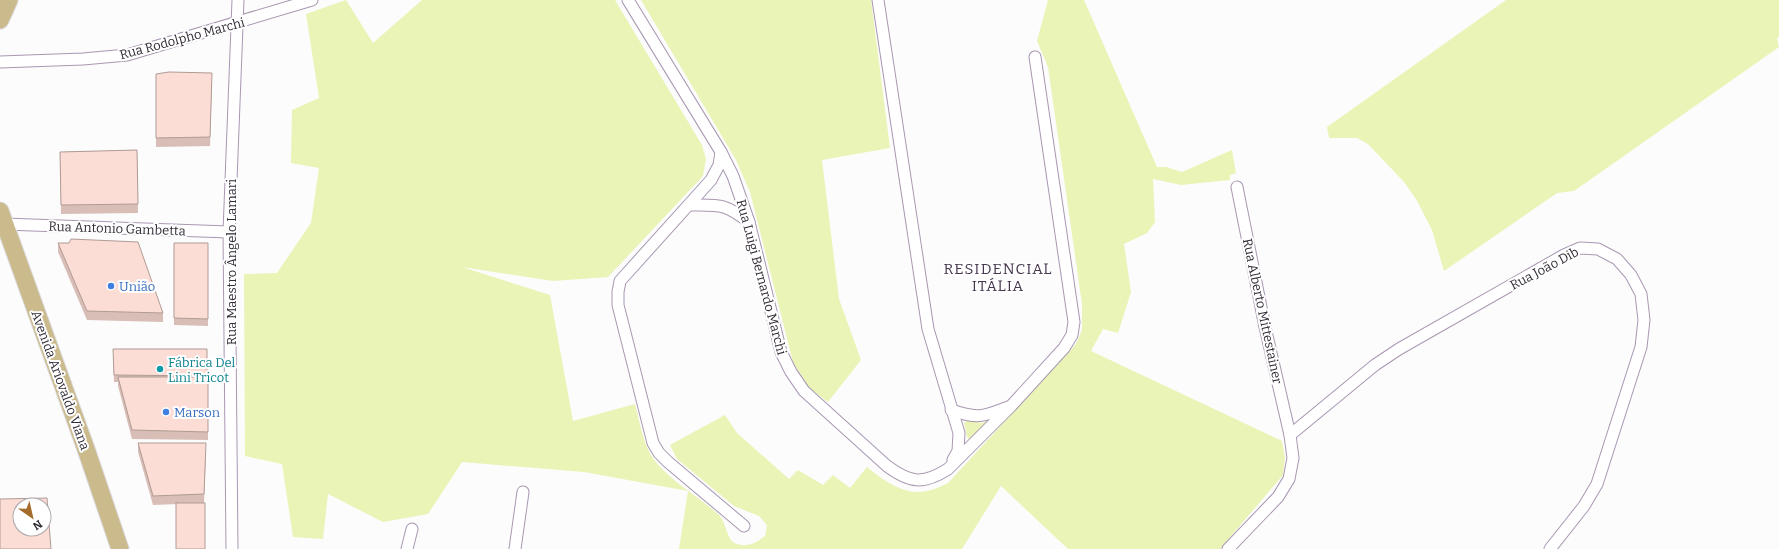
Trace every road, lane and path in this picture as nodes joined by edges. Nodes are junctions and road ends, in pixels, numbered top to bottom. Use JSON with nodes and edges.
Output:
{"nodes":[{"id":1,"x":238,"y":0,"type":"edge"},
{"id":2,"x":312,"y":0,"type":"edge"},
{"id":3,"x":628,"y":0,"type":"edge"},
{"id":4,"x":878,"y":0,"type":"edge"},
{"id":5,"x":237,"y":23,"type":"junction"},
{"id":6,"x":1035,"y":57,"type":"dead end"},
{"id":7,"x":0,"y":62,"type":"edge"},
{"id":8,"x":721,"y":152,"type":"junction"},
{"id":9,"x":1236,"y":187,"type":"dead end"},
{"id":10,"x":690,"y":205,"type":"junction"},
{"id":11,"x":2,"y":218,"type":"edge"},
{"id":12,"x":749,"y":222,"type":"junction"},
{"id":13,"x":229,"y":232,"type":"junction"},
{"id":14,"x":1011,"y":406,"type":"junction"},
{"id":15,"x":951,"y":410,"type":"junction"},
{"id":16,"x":1290,"y":435,"type":"junction"},
{"id":17,"x":948,"y":469,"type":"junction"},
{"id":18,"x":523,"y":492,"type":"dead end"},
{"id":19,"x":744,"y":526,"type":"dead end"},
{"id":20,"x":412,"y":529,"type":"dead end"},
{"id":21,"x":120,"y":549,"type":"edge"},
{"id":22,"x":232,"y":549,"type":"edge"},
{"id":23,"x":407,"y":549,"type":"edge"},
{"id":24,"x":515,"y":549,"type":"edge"},
{"id":25,"x":1228,"y":549,"type":"edge"},
{"id":26,"x":1550,"y":549,"type":"edge"}],
"edges":[{"from":1,"to":5,"type":"street","name":"Rua Maestro Ângelo Lamari"},
{"from":2,"to":5,"type":"street","name":"Rua Rodolpho Marchi"},
{"from":3,"to":8,"type":"street","name":"Rua Luigi Bernardo Marchi"},
{"from":4,"to":15,"type":"street"},
{"from":5,"to":7,"type":"street","name":"Rua Rodolpho Marchi"},
{"from":5,"to":13,"type":"street","name":"Rua Maestro Ângelo Lamari"},
{"from":6,"to":14,"type":"street","name":"Rua Luigi Bernardo Marchi"},
{"from":8,"to":10,"type":"street"},
{"from":8,"to":12,"type":"street","name":"Rua Luigi Bernardo Marchi"},
{"from":9,"to":16,"type":"street","name":"Rua Alberto Mittestainer"},
{"from":10,"to":12,"type":"street"},
{"from":10,"to":19,"type":"street"},
{"from":11,"to":13,"type":"street","name":"Rua Antonio Gambetta"},
{"from":11,"to":21,"type":"main road","name":"Avenida Ariovaldo Viana"},
{"from":12,"to":17,"type":"street","name":"Rua Luigi Bernardo Marchi"},
{"from":13,"to":22,"type":"street","name":"Rua Maestro Ângelo Lamari"},
{"from":14,"to":15,"type":"street"},
{"from":14,"to":17,"type":"street","name":"Rua Luigi Bernardo Marchi"},
{"from":15,"to":17,"type":"street"},
{"from":16,"to":25,"type":"street","name":"Rua Alberto Mittestainer"},
{"from":16,"to":26,"type":"street","name":"Rua João Dib"},
{"from":18,"to":24,"type":"street"},
{"from":20,"to":23,"type":"street"}]}
